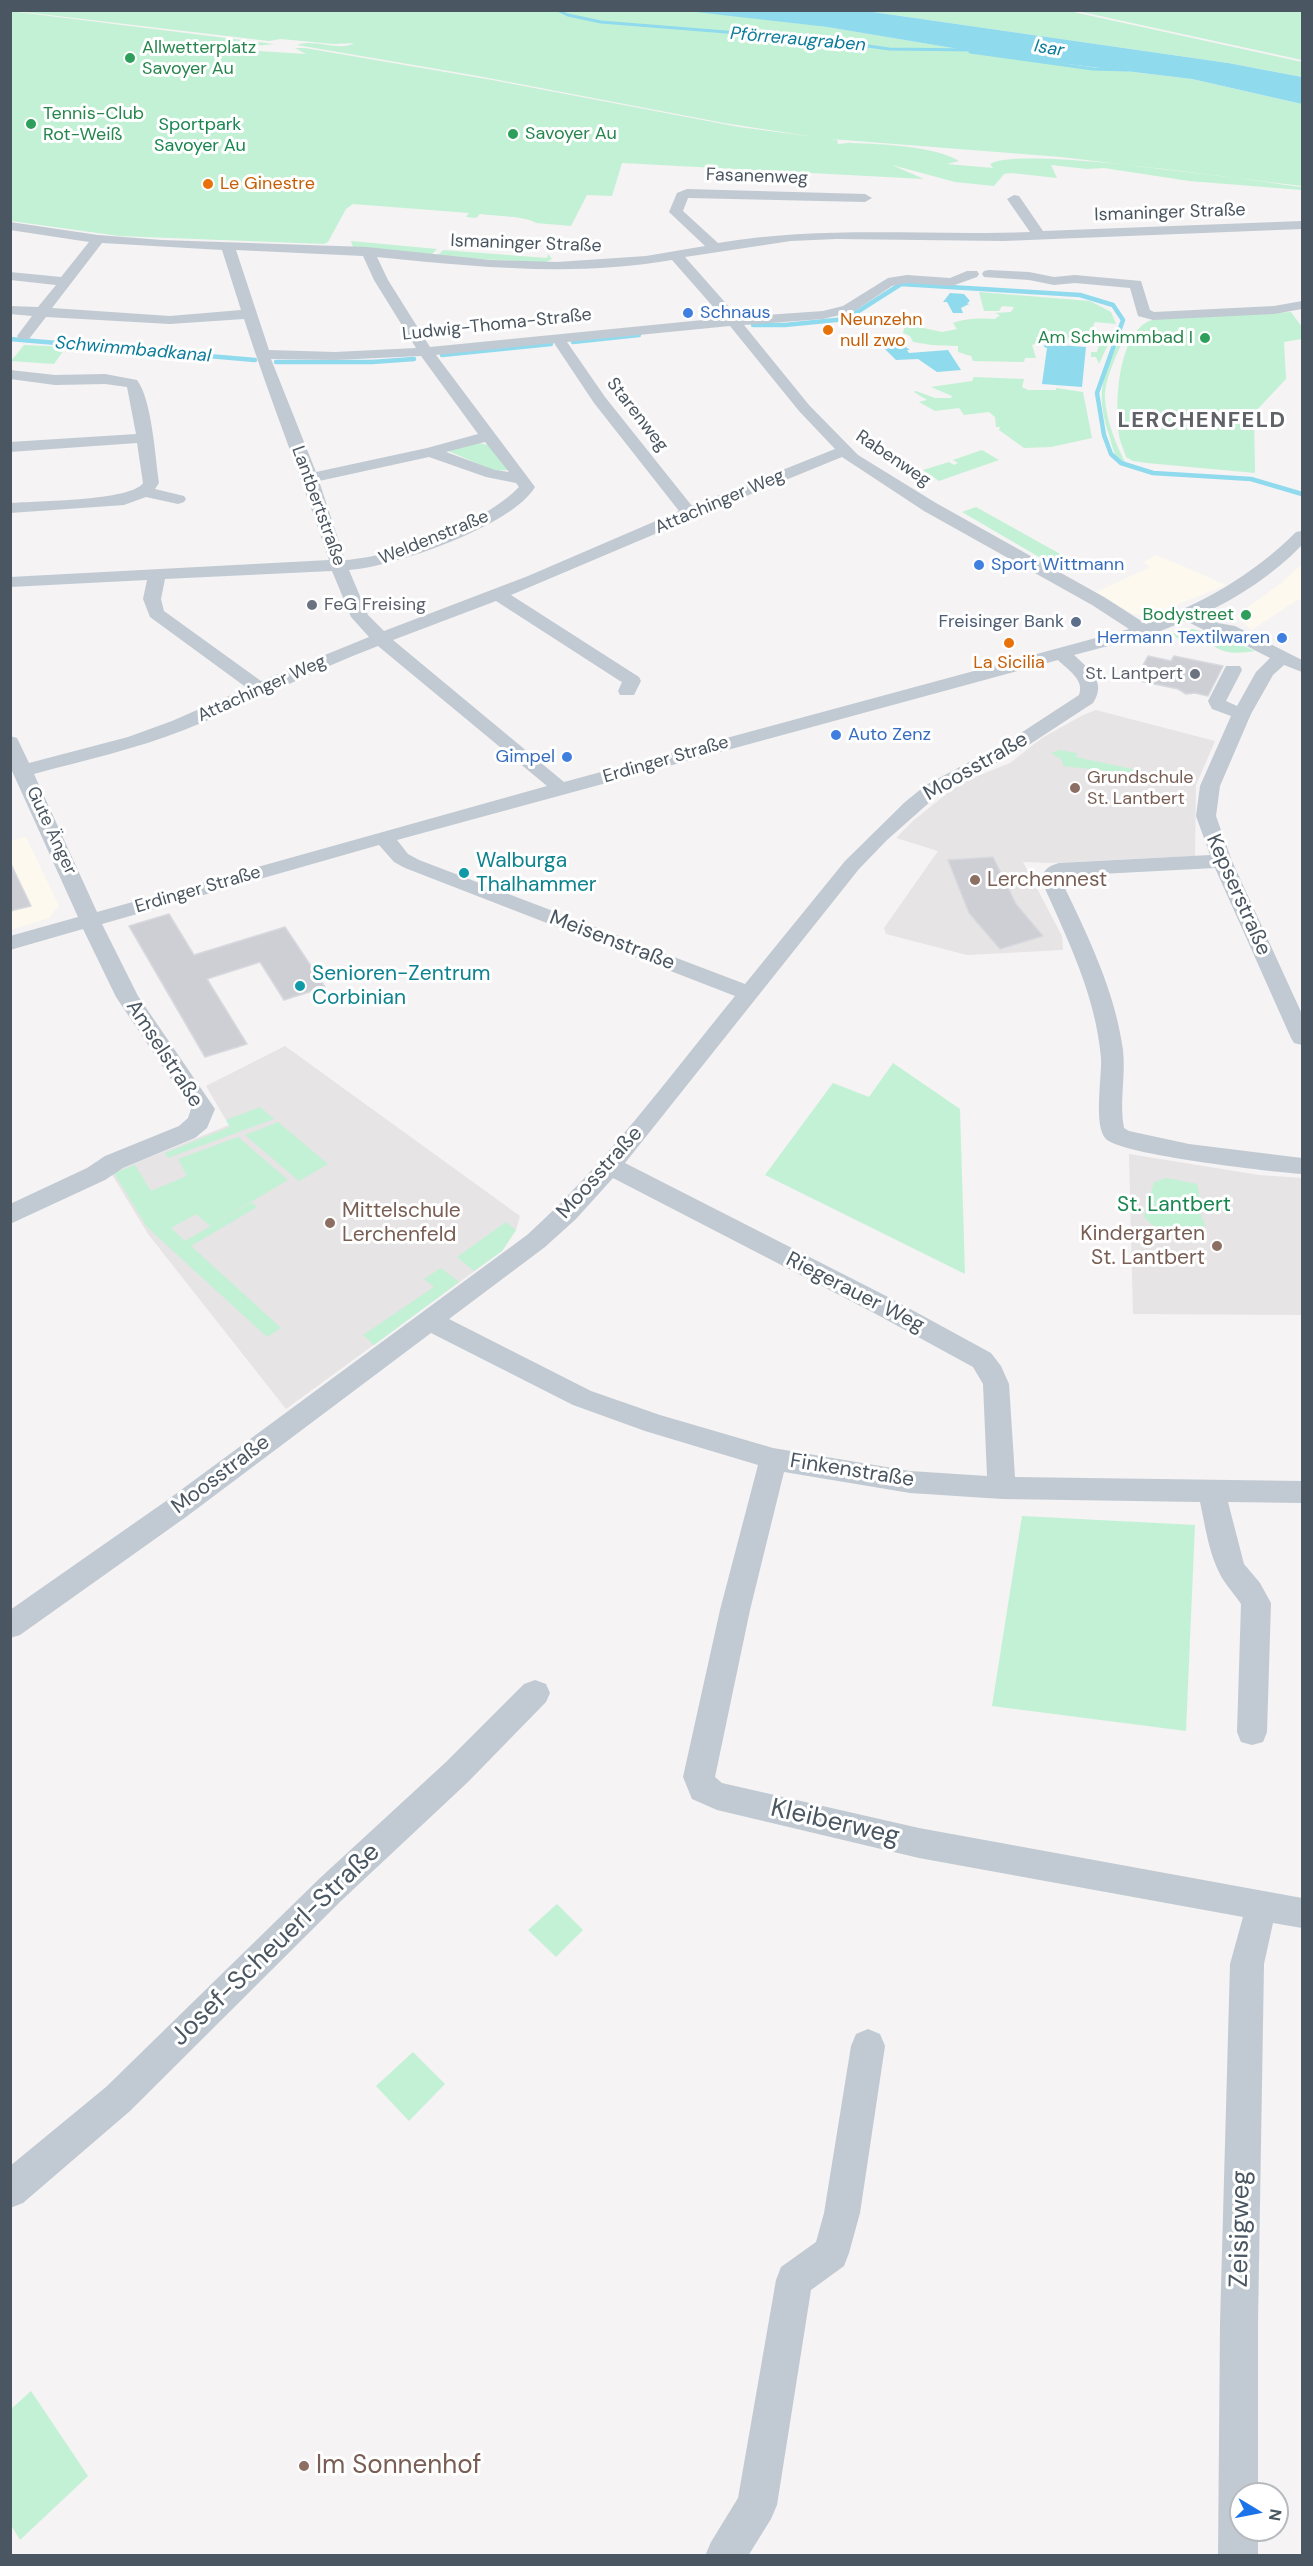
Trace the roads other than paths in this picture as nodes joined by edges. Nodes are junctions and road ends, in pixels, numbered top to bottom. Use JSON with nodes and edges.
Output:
{"nodes":[{"id":1,"x":865,"y":198,"type":"dead end"},
{"id":2,"x":1014,"y":199,"type":"dead end"},
{"id":3,"x":1302,"y":225,"type":"edge"},
{"id":4,"x":10,"y":226,"type":"edge"},
{"id":5,"x":1039,"y":236,"type":"junction"},
{"id":6,"x":1004,"y":237,"type":"junction"},
{"id":7,"x":98,"y":239,"type":"junction"},
{"id":8,"x":228,"y":247,"type":"junction"},
{"id":9,"x":714,"y":248,"type":"junction"},
{"id":10,"x":367,"y":251,"type":"junction"},
{"id":11,"x":675,"y":255,"type":"junction"},
{"id":12,"x":981,"y":273,"type":"junction"},
{"id":13,"x":10,"y":276,"type":"edge"},
{"id":14,"x":65,"y":282,"type":"junction"},
{"id":15,"x":1302,"y":305,"type":"edge"},
{"id":16,"x":10,"y":310,"type":"edge"},
{"id":17,"x":40,"y":313,"type":"junction"},
{"id":18,"x":248,"y":314,"type":"junction"},
{"id":19,"x":734,"y":322,"type":"junction"},
{"id":20,"x":24,"y":336,"type":"dead end"},
{"id":21,"x":558,"y":339,"type":"junction"},
{"id":22,"x":427,"y":352,"type":"junction"},
{"id":23,"x":262,"y":354,"type":"junction"},
{"id":24,"x":16,"y":375,"type":"edge"},
{"id":25,"x":488,"y":436,"type":"junction"},
{"id":26,"x":145,"y":438,"type":"junction"},
{"id":27,"x":10,"y":441,"type":"edge"},
{"id":28,"x":35,"y":444,"type":"junction"},
{"id":29,"x":10,"y":447,"type":"edge"},
{"id":30,"x":844,"y":451,"type":"junction"},
{"id":31,"x":430,"y":452,"type":"junction"},
{"id":32,"x":309,"y":478,"type":"junction"},
{"id":33,"x":521,"y":479,"type":"junction"},
{"id":34,"x":145,"y":492,"type":"junction"},
{"id":35,"x":178,"y":499,"type":"dead end"},
{"id":36,"x":10,"y":508,"type":"edge"},
{"id":37,"x":689,"y":513,"type":"junction"},
{"id":38,"x":1302,"y":536,"type":"edge"},
{"id":39,"x":339,"y":566,"type":"junction"},
{"id":40,"x":158,"y":574,"type":"junction"},
{"id":41,"x":10,"y":582,"type":"edge"},
{"id":42,"x":497,"y":594,"type":"junction"},
{"id":43,"x":1194,"y":611,"type":"junction"},
{"id":44,"x":1144,"y":631,"type":"junction"},
{"id":45,"x":381,"y":639,"type":"junction"},
{"id":46,"x":1062,"y":654,"type":"junction"},
{"id":47,"x":1282,"y":657,"type":"junction"},
{"id":48,"x":1302,"y":667,"type":"edge"},
{"id":49,"x":1233,"y":670,"type":"dead end"},
{"id":50,"x":260,"y":689,"type":"junction"},
{"id":51,"x":627,"y":691,"type":"dead end"},
{"id":52,"x":1242,"y":714,"type":"junction"},
{"id":53,"x":10,"y":742,"type":"edge"},
{"id":54,"x":22,"y":771,"type":"junction"},
{"id":55,"x":559,"y":789,"type":"junction"},
{"id":56,"x":384,"y":837,"type":"junction"},
{"id":57,"x":1222,"y":861,"type":"junction"},
{"id":58,"x":91,"y":921,"type":"junction"},
{"id":59,"x":10,"y":943,"type":"edge"},
{"id":60,"x":748,"y":993,"type":"junction"},
{"id":61,"x":1296,"y":1012,"type":"edge"},
{"id":62,"x":1302,"y":1038,"type":"edge"},
{"id":63,"x":610,"y":1166,"type":"junction"},
{"id":64,"x":1302,"y":1166,"type":"edge"},
{"id":65,"x":10,"y":1215,"type":"edge"},
{"id":66,"x":430,"y":1321,"type":"junction"},
{"id":67,"x":773,"y":1459,"type":"junction"},
{"id":68,"x":1002,"y":1488,"type":"junction"},
{"id":69,"x":1212,"y":1492,"type":"junction"},
{"id":70,"x":1302,"y":1492,"type":"edge"},
{"id":71,"x":10,"y":1626,"type":"edge"},
{"id":72,"x":535,"y":1693,"type":"dead end"},
{"id":73,"x":1252,"y":1732,"type":"dead end"},
{"id":74,"x":1264,"y":1905,"type":"junction"},
{"id":75,"x":1302,"y":1913,"type":"edge"},
{"id":76,"x":868,"y":2046,"type":"dead end"},
{"id":77,"x":10,"y":2190,"type":"edge"},
{"id":78,"x":724,"y":2556,"type":"edge"},
{"id":79,"x":1238,"y":2556,"type":"edge"}],
"edges":[{"from":1,"to":9,"type":"street","name":"Fasanenweg"},
{"from":2,"to":5,"type":"street"},
{"from":3,"to":5,"type":"street","name":"Ismaninger Straße"},
{"from":4,"to":7,"type":"street","name":"Ismaninger Straße"},
{"from":5,"to":6,"type":"street","name":"Ismaninger Straße"},
{"from":6,"to":9,"type":"street","name":"Ismaninger Straße"},
{"from":6,"to":12,"type":"street"},
{"from":7,"to":8,"type":"street","name":"Ismaninger Straße"},
{"from":7,"to":14,"type":"street"},
{"from":8,"to":10,"type":"street","name":"Ismaninger Straße"},
{"from":8,"to":18,"type":"street","name":"Lantbertstraße"},
{"from":9,"to":11,"type":"street","name":"Ismaninger Straße"},
{"from":10,"to":11,"type":"street","name":"Ismaninger Straße"},
{"from":10,"to":22,"type":"street"},
{"from":11,"to":19,"type":"street","name":"Rabenweg"},
{"from":12,"to":15,"type":"street","name":"Ludwig-Thoma-Straße"},
{"from":12,"to":19,"type":"street","name":"Ludwig-Thoma-Straße"},
{"from":13,"to":14,"type":"street"},
{"from":14,"to":17,"type":"street"},
{"from":16,"to":17,"type":"street"},
{"from":17,"to":18,"type":"street"},
{"from":17,"to":20,"type":"street"},
{"from":18,"to":23,"type":"street","name":"Lantbertstraße"},
{"from":19,"to":21,"type":"street","name":"Ludwig-Thoma-Straße"},
{"from":19,"to":30,"type":"street","name":"Rabenweg"},
{"from":21,"to":22,"type":"street","name":"Ludwig-Thoma-Straße"},
{"from":21,"to":37,"type":"street","name":"Starenweg"},
{"from":22,"to":23,"type":"street","name":"Ludwig-Thoma-Straße"},
{"from":22,"to":25,"type":"street"},
{"from":23,"to":32,"type":"street","name":"Lantbertstraße"},
{"from":24,"to":26,"type":"street"},
{"from":25,"to":31,"type":"street"},
{"from":25,"to":33,"type":"street"},
{"from":26,"to":28,"type":"street"},
{"from":26,"to":34,"type":"street"},
{"from":27,"to":28,"type":"street"},
{"from":28,"to":29,"type":"street"},
{"from":30,"to":37,"type":"street","name":"Attachinger Weg"},
{"from":30,"to":44,"type":"street","name":"Rabenweg"},
{"from":31,"to":32,"type":"street"},
{"from":31,"to":33,"type":"street"},
{"from":32,"to":39,"type":"street","name":"Lantbertstraße"},
{"from":33,"to":39,"type":"street","name":"Weldenstraße"},
{"from":34,"to":35,"type":"street"},
{"from":34,"to":36,"type":"street"},
{"from":37,"to":42,"type":"street","name":"Attachinger Weg"},
{"from":38,"to":43,"type":"street","name":"Erdinger Straße"},
{"from":39,"to":40,"type":"street","name":"Weldenstraße"},
{"from":39,"to":45,"type":"street","name":"Lantbertstraße"},
{"from":40,"to":41,"type":"street","name":"Weldenstraße"},
{"from":40,"to":50,"type":"street"},
{"from":42,"to":45,"type":"street","name":"Attachinger Weg"},
{"from":42,"to":51,"type":"street"},
{"from":43,"to":44,"type":"street","name":"Erdinger Straße"},
{"from":43,"to":47,"type":"street"},
{"from":44,"to":46,"type":"street","name":"Erdinger Straße"},
{"from":45,"to":50,"type":"street","name":"Attachinger Weg"},
{"from":45,"to":55,"type":"street","name":"Lantbertstraße"},
{"from":46,"to":55,"type":"street","name":"Erdinger Straße"},
{"from":46,"to":60,"type":"street","name":"Moosstraße"},
{"from":47,"to":48,"type":"street"},
{"from":47,"to":52,"type":"street","name":"Kepserstraße"},
{"from":49,"to":52,"type":"street"},
{"from":50,"to":54,"type":"street","name":"Attachinger Weg"},
{"from":52,"to":57,"type":"street","name":"Kepserstraße"},
{"from":53,"to":54,"type":"street","name":"Gute Änger"},
{"from":54,"to":58,"type":"street","name":"Gute Änger"},
{"from":55,"to":56,"type":"street","name":"Erdinger Straße"},
{"from":56,"to":58,"type":"street","name":"Erdinger Straße"},
{"from":56,"to":60,"type":"street","name":"Meisenstraße"},
{"from":57,"to":61,"type":"street","name":"Kepserstraße"},
{"from":57,"to":64,"type":"street"},
{"from":58,"to":59,"type":"street","name":"Erdinger Straße"},
{"from":58,"to":65,"type":"street","name":"Amselstraße"},
{"from":60,"to":63,"type":"street","name":"Moosstraße"},
{"from":61,"to":62,"type":"street","name":"Kepserstraße"},
{"from":63,"to":66,"type":"street","name":"Moosstraße"},
{"from":63,"to":68,"type":"street","name":"Riegerauer Weg"},
{"from":66,"to":67,"type":"street","name":"Finkenstraße"},
{"from":66,"to":71,"type":"street","name":"Moosstraße"},
{"from":67,"to":68,"type":"street","name":"Finkenstraße"},
{"from":67,"to":74,"type":"street","name":"Kleiberweg"},
{"from":68,"to":69,"type":"street","name":"Finkenstraße"},
{"from":69,"to":70,"type":"street","name":"Finkenstraße"},
{"from":69,"to":73,"type":"street"},
{"from":72,"to":77,"type":"street","name":"Josef-Scheuerl-Straße"},
{"from":74,"to":75,"type":"street","name":"Kleiberweg"},
{"from":74,"to":79,"type":"street","name":"Zeisigweg"},
{"from":76,"to":78,"type":"street"}]}
